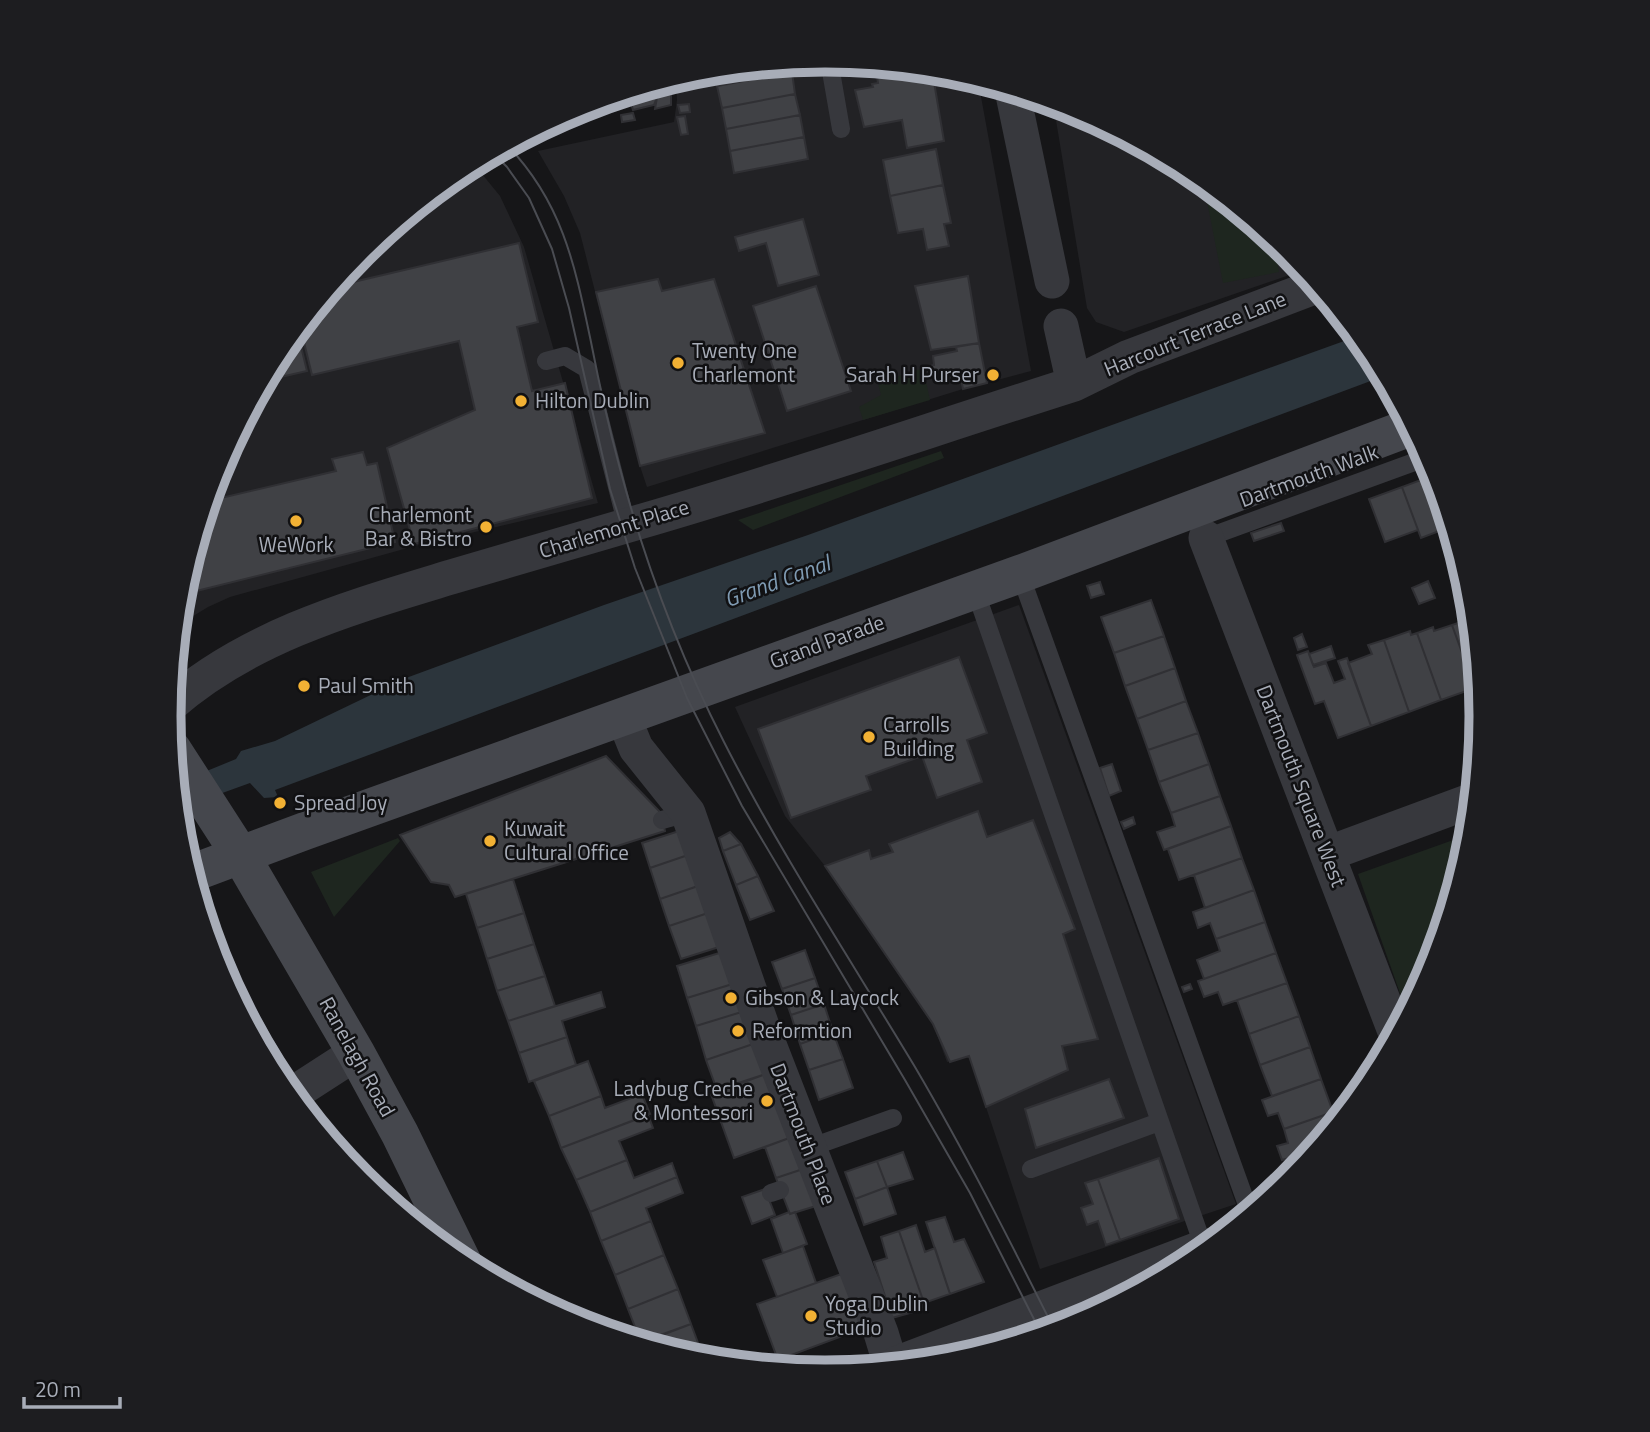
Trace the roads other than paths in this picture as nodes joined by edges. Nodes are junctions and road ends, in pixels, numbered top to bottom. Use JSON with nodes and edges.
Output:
{"nodes":[{"id":1,"x":831,"y":72,"type":"edge"},
{"id":2,"x":1014,"y":101,"type":"edge"},
{"id":3,"x":841,"y":129,"type":"dead end"},
{"id":4,"x":1052,"y":281,"type":"dead end"},
{"id":5,"x":1308,"y":290,"type":"edge"},
{"id":6,"x":1061,"y":326,"type":"dead end"},
{"id":7,"x":546,"y":361,"type":"dead end"},
{"id":8,"x":1074,"y":384,"type":"junction"},
{"id":9,"x":1403,"y":430,"type":"edge"},
{"id":10,"x":1417,"y":461,"type":"edge"},
{"id":11,"x":627,"y":526,"type":"junction"},
{"id":12,"x":1206,"y":538,"type":"joint"},
{"id":13,"x":1020,"y":573,"type":"junction"},
{"id":14,"x":975,"y":590,"type":"junction"},
{"id":15,"x":181,"y":695,"type":"edge"},
{"id":16,"x":623,"y":716,"type":"junction"},
{"id":17,"x":183,"y":764,"type":"edge"},
{"id":18,"x":1463,"y":804,"type":"edge"},
{"id":19,"x":1327,"y":854,"type":"junction"},
{"id":20,"x":241,"y":856,"type":"junction"},
{"id":21,"x":200,"y":870,"type":"edge"},
{"id":22,"x":1392,"y":1022,"type":"edge"},
{"id":23,"x":356,"y":1053,"type":"junction"},
{"id":24,"x":300,"y":1089,"type":"edge"},
{"id":25,"x":893,"y":1118,"type":"dead end"},
{"id":26,"x":1159,"y":1122,"type":"junction"},
{"id":27,"x":812,"y":1168,"type":"junction"},
{"id":28,"x":1031,"y":1169,"type":"dead end"},
{"id":29,"x":1246,"y":1203,"type":"edge"},
{"id":30,"x":1202,"y":1238,"type":"edge"},
{"id":31,"x":452,"y":1241,"type":"edge"},
{"id":32,"x":1163,"y":1264,"type":"edge"},
{"id":33,"x":935,"y":1351,"type":"edge"},
{"id":34,"x":888,"y":1357,"type":"edge"}],
"edges":[{"from":1,"to":3,"type":"lane"},
{"from":2,"to":4,"type":"street"},
{"from":5,"to":8,"type":"street","name":"Harcourt Terrace Lane"},
{"from":6,"to":8,"type":"street"},
{"from":7,"to":11,"type":"lane"},
{"from":8,"to":11,"type":"street","name":"Charlemont Place"},
{"from":9,"to":13,"type":"main road","name":"Grand Parade"},
{"from":10,"to":12,"type":"lane","name":"Dartmouth Walk"},
{"from":11,"to":15,"type":"street","name":"Charlemont Place"},
{"from":12,"to":19,"type":"street","name":"Dartmouth Square West"},
{"from":13,"to":14,"type":"main road","name":"Grand Parade"},
{"from":13,"to":29,"type":"lane"},
{"from":14,"to":16,"type":"main road","name":"Grand Parade"},
{"from":14,"to":26,"type":"lane"},
{"from":16,"to":20,"type":"main road","name":"Grand Parade"},
{"from":16,"to":27,"type":"street","name":"Dartmouth Place"},
{"from":17,"to":20,"type":"main road","name":"Ranelagh Road"},
{"from":18,"to":19,"type":"street"},
{"from":19,"to":22,"type":"street","name":"Dartmouth Square West"},
{"from":20,"to":21,"type":"main road","name":"Grand Parade"},
{"from":20,"to":23,"type":"main road","name":"Ranelagh Road"},
{"from":23,"to":24,"type":"street"},
{"from":23,"to":31,"type":"main road","name":"Ranelagh Road"},
{"from":25,"to":27,"type":"lane"},
{"from":26,"to":28,"type":"lane"},
{"from":26,"to":30,"type":"lane"},
{"from":27,"to":34,"type":"street","name":"Dartmouth Place"},
{"from":32,"to":33,"type":"street"}]}
